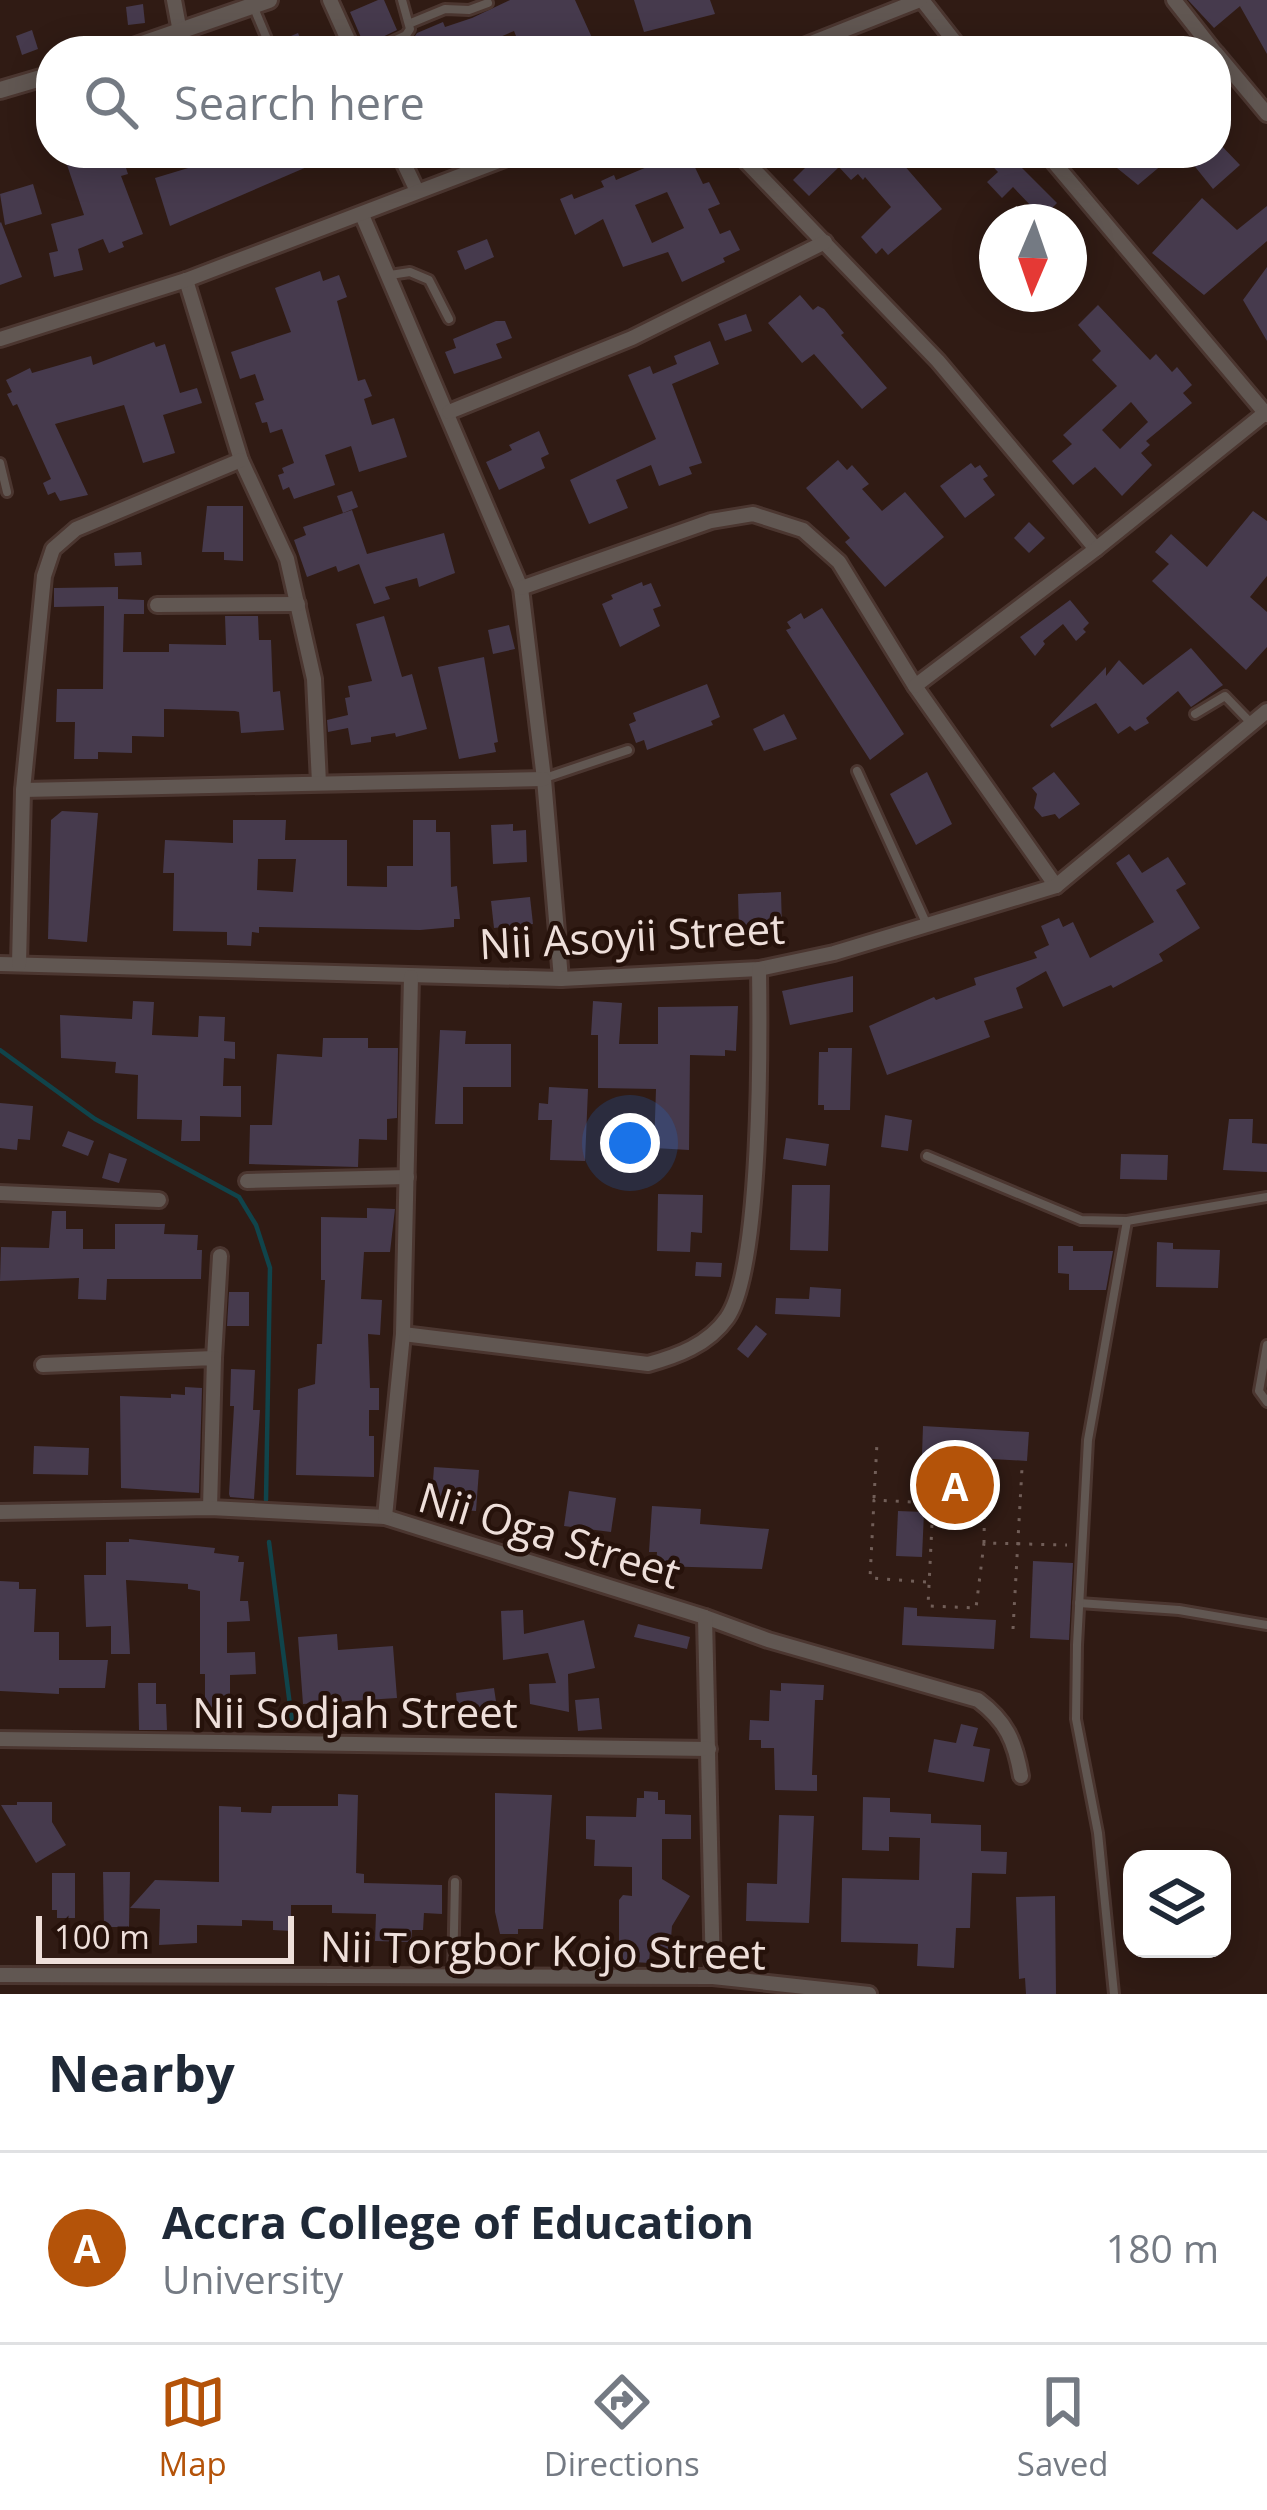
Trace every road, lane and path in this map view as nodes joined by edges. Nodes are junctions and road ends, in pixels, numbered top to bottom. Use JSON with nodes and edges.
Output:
{"nodes":[{"id":1,"x":174,"y":0,"type":"edge"},
{"id":2,"x":330,"y":0,"type":"edge"},
{"id":3,"x":402,"y":0,"type":"edge"},
{"id":4,"x":921,"y":0,"type":"edge"},
{"id":5,"x":1174,"y":0,"type":"edge"},
{"id":6,"x":261,"y":3,"type":"edge"},
{"id":7,"x":488,"y":3,"type":"edge"},
{"id":8,"x":411,"y":23,"type":"junction"},
{"id":9,"x":180,"y":32,"type":"junction"},
{"id":10,"x":168,"y":36,"type":"edge"},
{"id":11,"x":269,"y":36,"type":"edge"},
{"id":12,"x":346,"y":36,"type":"edge"},
{"id":13,"x":404,"y":36,"type":"edge"},
{"id":14,"x":829,"y":36,"type":"edge"},
{"id":15,"x":950,"y":36,"type":"edge"},
{"id":16,"x":1202,"y":36,"type":"edge"},
{"id":17,"x":1231,"y":71,"type":"edge"},
{"id":18,"x":36,"y":79,"type":"edge"},
{"id":19,"x":0,"y":90,"type":"edge"},
{"id":20,"x":1267,"y":114,"type":"edge"},
{"id":21,"x":406,"y":168,"type":"edge"},
{"id":22,"x":479,"y":168,"type":"edge"},
{"id":23,"x":753,"y":168,"type":"edge"},
{"id":24,"x":1059,"y":168,"type":"edge"},
{"id":25,"x":416,"y":191,"type":"junction"},
{"id":26,"x":362,"y":215,"type":"junction"},
{"id":27,"x":825,"y":242,"type":"junction"},
{"id":28,"x":391,"y":275,"type":"junction"},
{"id":29,"x":186,"y":280,"type":"junction"},
{"id":30,"x":449,"y":319,"type":"dead end"},
{"id":31,"x":0,"y":339,"type":"edge"},
{"id":32,"x":449,"y":412,"type":"junction"},
{"id":33,"x":1266,"y":414,"type":"edge"},
{"id":34,"x":241,"y":460,"type":"junction"},
{"id":35,"x":0,"y":464,"type":"edge"},
{"id":36,"x":8,"y":492,"type":"dead end"},
{"id":37,"x":1096,"y":549,"type":"junction"},
{"id":38,"x":521,"y":588,"type":"junction"},
{"id":39,"x":298,"y":604,"type":"junction"},
{"id":40,"x":157,"y":605,"type":"dead end"},
{"id":41,"x":915,"y":686,"type":"junction"},
{"id":42,"x":1267,"y":711,"type":"edge"},
{"id":43,"x":1195,"y":714,"type":"dead end"},
{"id":44,"x":1252,"y":724,"type":"junction"},
{"id":45,"x":628,"y":750,"type":"dead end"},
{"id":46,"x":856,"y":771,"type":"dead end"},
{"id":47,"x":544,"y":778,"type":"junction"},
{"id":48,"x":319,"y":783,"type":"junction"},
{"id":49,"x":23,"y":790,"type":"junction"},
{"id":50,"x":1056,"y":886,"type":"junction"},
{"id":51,"x":927,"y":926,"type":"junction"},
{"id":52,"x":0,"y":964,"type":"edge"},
{"id":53,"x":19,"y":964,"type":"junction"},
{"id":54,"x":759,"y":969,"type":"junction"},
{"id":55,"x":411,"y":977,"type":"junction"},
{"id":56,"x":561,"y":979,"type":"junction"},
{"id":57,"x":927,"y":1156,"type":"dead end"},
{"id":58,"x":407,"y":1177,"type":"junction"},
{"id":59,"x":247,"y":1181,"type":"dead end"},
{"id":60,"x":0,"y":1192,"type":"edge"},
{"id":61,"x":1267,"y":1196,"type":"edge"},
{"id":62,"x":159,"y":1200,"type":"dead end"},
{"id":63,"x":1127,"y":1221,"type":"junction"},
{"id":64,"x":220,"y":1256,"type":"dead end"},
{"id":65,"x":403,"y":1334,"type":"junction"},
{"id":66,"x":1267,"y":1346,"type":"edge"},
{"id":67,"x":214,"y":1358,"type":"junction"},
{"id":68,"x":44,"y":1365,"type":"dead end"},
{"id":69,"x":1267,"y":1402,"type":"edge"},
{"id":70,"x":877,"y":1443,"type":"dead end"},
{"id":71,"x":1022,"y":1468,"type":"dead end"},
{"id":72,"x":874,"y":1500,"type":"junction"},
{"id":73,"x":932,"y":1503,"type":"junction"},
{"id":74,"x":210,"y":1508,"type":"junction"},
{"id":75,"x":0,"y":1512,"type":"edge"},
{"id":76,"x":386,"y":1517,"type":"junction"},
{"id":77,"x":1019,"y":1543,"type":"junction"},
{"id":78,"x":984,"y":1544,"type":"junction"},
{"id":79,"x":1081,"y":1545,"type":"junction"},
{"id":80,"x":928,"y":1582,"type":"junction"},
{"id":81,"x":1079,"y":1603,"type":"junction"},
{"id":82,"x":705,"y":1617,"type":"junction"},
{"id":83,"x":1267,"y":1625,"type":"edge"},
{"id":84,"x":1013,"y":1629,"type":"dead end"},
{"id":85,"x":0,"y":1739,"type":"edge"},
{"id":86,"x":709,"y":1749,"type":"junction"},
{"id":87,"x":1021,"y":1776,"type":"dead end"},
{"id":88,"x":455,"y":1882,"type":"dead end"},
{"id":89,"x":0,"y":1975,"type":"edge"},
{"id":90,"x":713,"y":1977,"type":"junction"},
{"id":91,"x":453,"y":1978,"type":"junction"},
{"id":92,"x":327,"y":1986,"type":"edge"},
{"id":93,"x":869,"y":1994,"type":"edge"},
{"id":94,"x":1114,"y":1994,"type":"edge"}],
"edges":[{"from":1,"to":9,"type":"street"},
{"from":2,"to":12,"type":"street"},
{"from":3,"to":8,"type":"lane"},
{"from":4,"to":14,"type":"street"},
{"from":4,"to":15,"type":"street"},
{"from":5,"to":16,"type":"street"},
{"from":6,"to":9,"type":"street"},
{"from":6,"to":11,"type":"lane"},
{"from":7,"to":8,"type":"lane"},
{"from":8,"to":13,"type":"lane"},
{"from":9,"to":10,"type":"street"},
{"from":17,"to":20,"type":"street"},
{"from":18,"to":19,"type":"street"},
{"from":21,"to":25,"type":"street"},
{"from":22,"to":25,"type":"street"},
{"from":23,"to":27,"type":"street"},
{"from":24,"to":33,"type":"street"},
{"from":25,"to":26,"type":"street"},
{"from":26,"to":28,"type":"street"},
{"from":26,"to":29,"type":"street"},
{"from":27,"to":32,"type":"street"},
{"from":27,"to":37,"type":"street"},
{"from":28,"to":30,"type":"lane"},
{"from":28,"to":32,"type":"street"},
{"from":29,"to":31,"type":"street"},
{"from":29,"to":34,"type":"street"},
{"from":32,"to":38,"type":"street"},
{"from":33,"to":37,"type":"street"},
{"from":34,"to":39,"type":"street"},
{"from":34,"to":49,"type":"street"},
{"from":35,"to":36,"type":"lane"},
{"from":37,"to":41,"type":"street"},
{"from":38,"to":41,"type":"street"},
{"from":38,"to":47,"type":"street"},
{"from":39,"to":40,"type":"street"},
{"from":39,"to":48,"type":"street"},
{"from":41,"to":50,"type":"street"},
{"from":42,"to":44,"type":"street","name":"Nii Asoyii Street"},
{"from":43,"to":44,"type":"lane"},
{"from":44,"to":50,"type":"street","name":"Nii Asoyii Street"},
{"from":45,"to":47,"type":"lane"},
{"from":46,"to":51,"type":"lane"},
{"from":47,"to":48,"type":"street"},
{"from":47,"to":56,"type":"street"},
{"from":48,"to":49,"type":"street"},
{"from":49,"to":53,"type":"street"},
{"from":50,"to":51,"type":"street","name":"Nii Asoyii Street"},
{"from":51,"to":54,"type":"street","name":"Nii Asoyii Street"},
{"from":52,"to":53,"type":"street","name":"Nii Asoyii Street"},
{"from":53,"to":55,"type":"street","name":"Nii Asoyii Street"},
{"from":54,"to":56,"type":"street","name":"Nii Asoyii Street"},
{"from":54,"to":65,"type":"street"},
{"from":55,"to":56,"type":"street","name":"Nii Asoyii Street"},
{"from":55,"to":58,"type":"street"},
{"from":57,"to":63,"type":"lane"},
{"from":58,"to":59,"type":"street"},
{"from":58,"to":65,"type":"street"},
{"from":60,"to":62,"type":"street"},
{"from":61,"to":63,"type":"lane"},
{"from":63,"to":79,"type":"lane"},
{"from":64,"to":67,"type":"street"},
{"from":65,"to":76,"type":"street"},
{"from":66,"to":69,"type":"lane"},
{"from":67,"to":68,"type":"street"},
{"from":67,"to":74,"type":"street"},
{"from":70,"to":72,"type":"path"},
{"from":71,"to":77,"type":"path"},
{"from":72,"to":73,"type":"path"},
{"from":72,"to":80,"type":"path"},
{"from":73,"to":78,"type":"path"},
{"from":73,"to":80,"type":"path"},
{"from":74,"to":75,"type":"street","name":"Nii Oga Street"},
{"from":74,"to":76,"type":"street","name":"Nii Oga Street"},
{"from":76,"to":82,"type":"street","name":"Nii Oga Street"},
{"from":77,"to":78,"type":"path"},
{"from":77,"to":79,"type":"path"},
{"from":77,"to":84,"type":"path"},
{"from":78,"to":80,"type":"path"},
{"from":79,"to":81,"type":"lane"},
{"from":81,"to":83,"type":"lane"},
{"from":81,"to":94,"type":"lane"},
{"from":82,"to":86,"type":"street"},
{"from":82,"to":87,"type":"street","name":"Nii Oga Street"},
{"from":85,"to":86,"type":"street","name":"Nii Sodjah Street"},
{"from":86,"to":90,"type":"street"},
{"from":88,"to":91,"type":"lane"},
{"from":89,"to":92,"type":"street","name":"Nii Torgbor Kojo Street"},
{"from":90,"to":91,"type":"street","name":"Nii Torgbor Kojo Street"},
{"from":90,"to":93,"type":"street","name":"Nii Torgbor Kojo Street"},
{"from":91,"to":92,"type":"street","name":"Nii Torgbor Kojo Street"}]}
